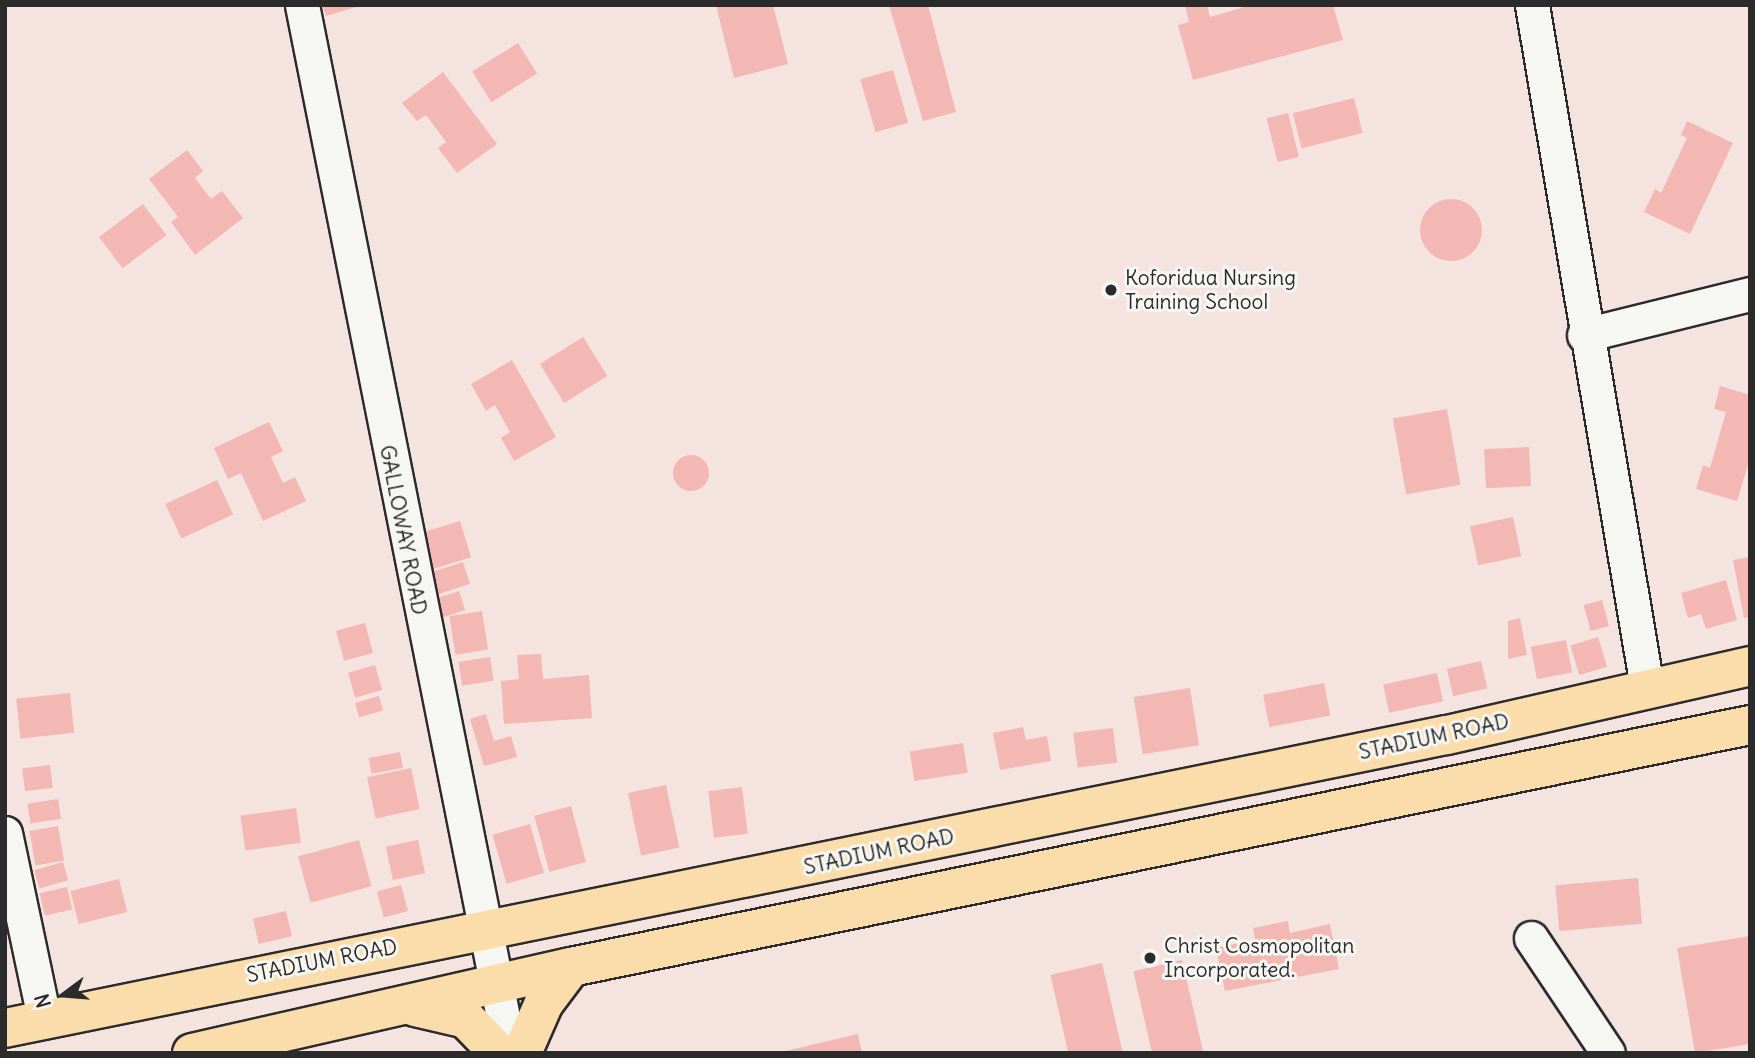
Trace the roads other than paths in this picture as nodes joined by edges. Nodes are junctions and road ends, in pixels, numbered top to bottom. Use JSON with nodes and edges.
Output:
{"nodes":[{"id":1,"x":302,"y":5,"type":"edge"},
{"id":2,"x":1532,"y":5,"type":"edge"},
{"id":3,"x":1750,"y":294,"type":"edge"},
{"id":4,"x":1584,"y":335,"type":"junction"},
{"id":5,"x":1750,"y":666,"type":"edge"},
{"id":6,"x":1647,"y":687,"type":"junction"},
{"id":7,"x":1750,"y":725,"type":"edge"},
{"id":8,"x":5,"y":833,"type":"edge"},
{"id":9,"x":482,"y":931,"type":"junction"},
{"id":10,"x":1531,"y":938,"type":"dead end"},
{"id":11,"x":571,"y":967,"type":"junction"},
{"id":12,"x":495,"y":984,"type":"junction"},
{"id":13,"x":399,"y":1005,"type":"junction"},
{"id":14,"x":44,"y":1018,"type":"junction"},
{"id":15,"x":5,"y":1028,"type":"edge"},
{"id":16,"x":192,"y":1053,"type":"edge"},
{"id":17,"x":499,"y":1053,"type":"edge"},
{"id":18,"x":510,"y":1053,"type":"edge"},
{"id":19,"x":522,"y":1053,"type":"edge"},
{"id":20,"x":1608,"y":1053,"type":"edge"}],
"edges":[{"from":1,"to":9,"type":"street","name":"GALLOWAY ROAD"},
{"from":2,"to":4,"type":"street"},
{"from":3,"to":4,"type":"street"},
{"from":4,"to":6,"type":"street"},
{"from":5,"to":6,"type":"main road","name":"STADIUM ROAD"},
{"from":6,"to":9,"type":"main road","name":"STADIUM ROAD"},
{"from":7,"to":11,"type":"main road"},
{"from":8,"to":14,"type":"street"},
{"from":9,"to":12,"type":"street","name":"GALLOWAY ROAD"},
{"from":9,"to":14,"type":"main road","name":"STADIUM ROAD"},
{"from":10,"to":20,"type":"street"},
{"from":11,"to":12,"type":"main road"},
{"from":11,"to":19,"type":"main road"},
{"from":12,"to":13,"type":"main road"},
{"from":12,"to":18,"type":"street","name":"GALLOWAY ROAD"},
{"from":13,"to":16,"type":"main road"},
{"from":13,"to":17,"type":"main road"},
{"from":14,"to":15,"type":"main road","name":"STADIUM ROAD"}]}
